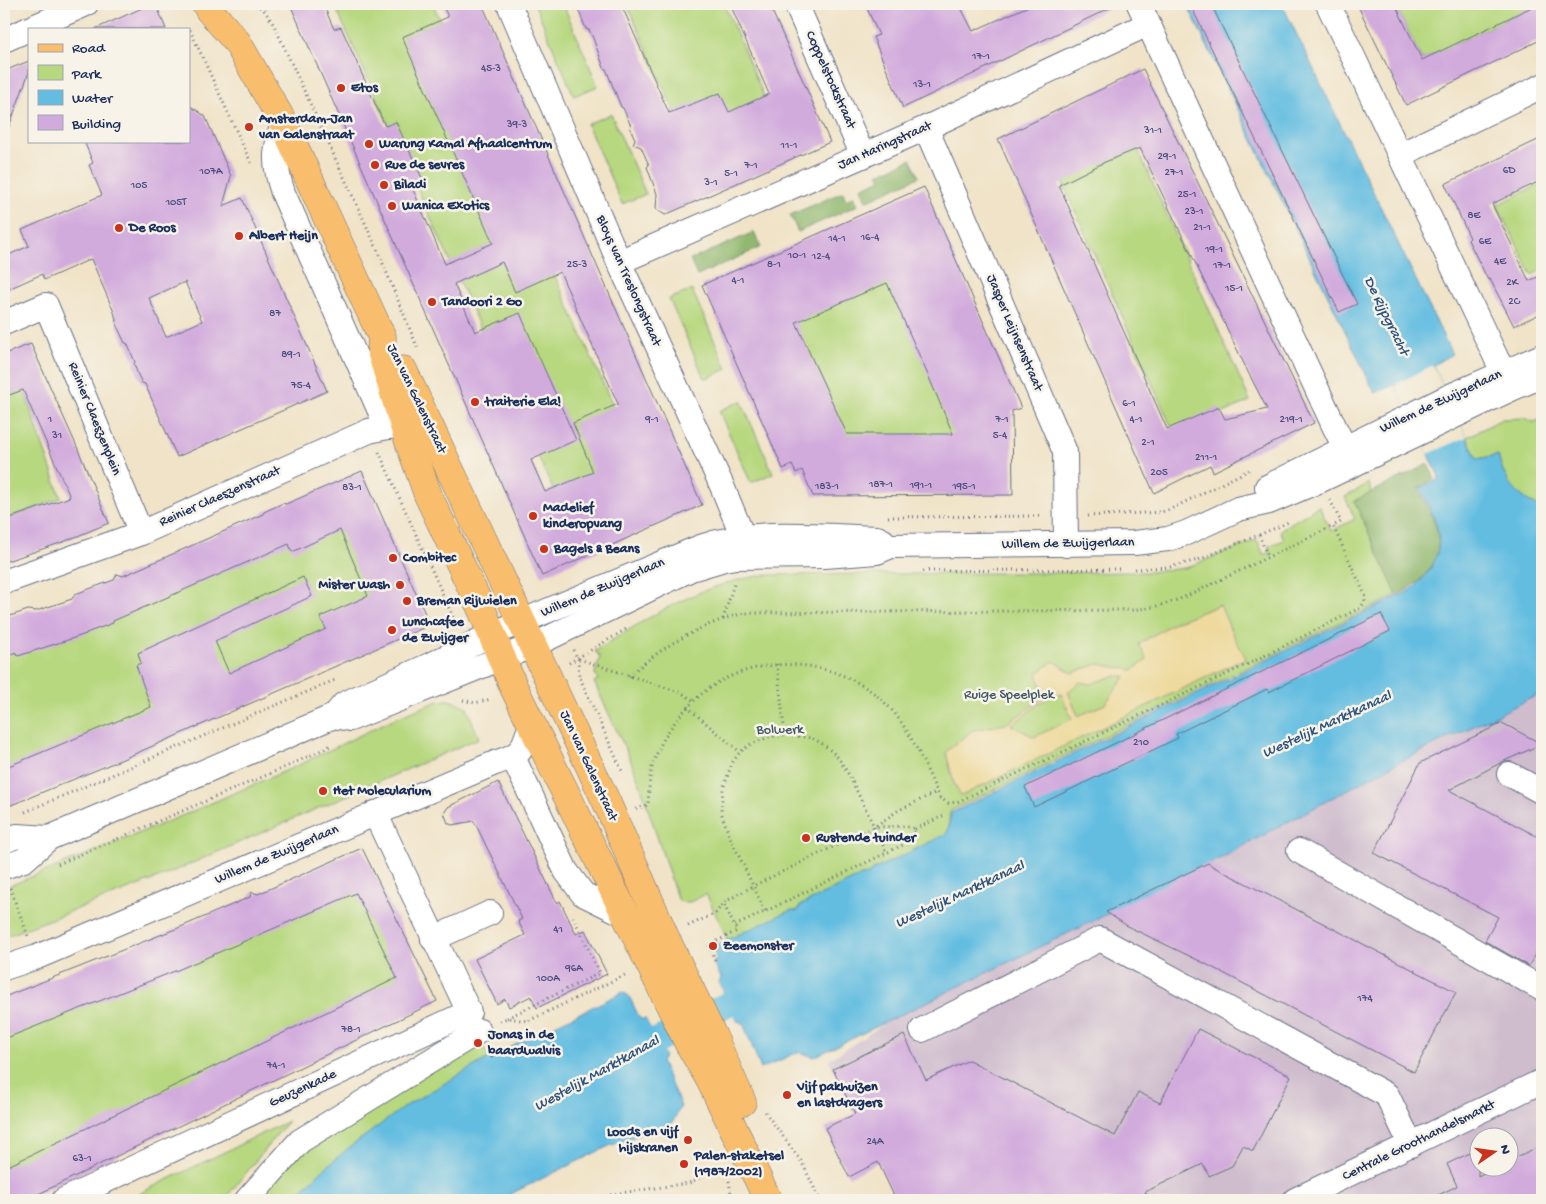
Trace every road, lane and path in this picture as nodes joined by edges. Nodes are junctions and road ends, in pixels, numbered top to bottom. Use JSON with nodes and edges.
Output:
{"nodes":[{"id":1,"x":86,"y":4,"type":"edge"},
{"id":2,"x":206,"y":4,"type":"edge"},
{"id":3,"x":226,"y":4,"type":"edge"},
{"id":4,"x":256,"y":4,"type":"edge"},
{"id":5,"x":509,"y":4,"type":"edge"},
{"id":6,"x":796,"y":4,"type":"edge"},
{"id":7,"x":1328,"y":4,"type":"edge"},
{"id":8,"x":1143,"y":14,"type":"edge"},
{"id":9,"x":31,"y":28,"type":"edge"},
{"id":10,"x":28,"y":29,"type":"edge"},
{"id":11,"x":4,"y":40,"type":"edge"},
{"id":12,"x":237,"y":42,"type":"junction"},
{"id":13,"x":1542,"y":86,"type":"edge"},
{"id":14,"x":283,"y":122,"type":"junction"},
{"id":15,"x":926,"y":128,"type":"junction"},
{"id":16,"x":1400,"y":155,"type":"junction"},
{"id":17,"x":863,"y":156,"type":"junction"},
{"id":18,"x":619,"y":262,"type":"junction"},
{"id":19,"x":4,"y":323,"type":"edge"},
{"id":20,"x":382,"y":337,"type":"junction"},
{"id":21,"x":1542,"y":356,"type":"edge"},
{"id":22,"x":421,"y":357,"type":"dead end"},
{"id":23,"x":1542,"y":376,"type":"edge"},
{"id":24,"x":1507,"y":381,"type":"junction"},
{"id":25,"x":396,"y":426,"type":"junction"},
{"id":26,"x":435,"y":439,"type":"junction"},
{"id":27,"x":1349,"y":456,"type":"junction"},
{"id":28,"x":1250,"y":470,"type":"dead end"},
{"id":29,"x":1321,"y":480,"type":"junction"},
{"id":30,"x":1238,"y":509,"type":"junction"},
{"id":31,"x":1066,"y":516,"type":"junction"},
{"id":32,"x":883,"y":517,"type":"dead end"},
{"id":33,"x":1295,"y":517,"type":"dead end"},
{"id":34,"x":1333,"y":526,"type":"junction"},
{"id":35,"x":141,"y":533,"type":"junction"},
{"id":36,"x":1259,"y":535,"type":"junction"},
{"id":37,"x":1066,"y":545,"type":"junction"},
{"id":38,"x":744,"y":556,"type":"junction"},
{"id":39,"x":1268,"y":557,"type":"junction"},
{"id":40,"x":1123,"y":569,"type":"dead end"},
{"id":41,"x":1133,"y":569,"type":"dead end"},
{"id":42,"x":914,"y":572,"type":"dead end"},
{"id":43,"x":4,"y":582,"type":"edge"},
{"id":44,"x":723,"y":619,"type":"junction"},
{"id":45,"x":455,"y":623,"type":"dead end"},
{"id":46,"x":632,"y":625,"type":"dead end"},
{"id":47,"x":444,"y":630,"type":"dead end"},
{"id":48,"x":526,"y":634,"type":"junction"},
{"id":49,"x":497,"y":646,"type":"junction"},
{"id":50,"x":777,"y":664,"type":"junction"},
{"id":51,"x":629,"y":676,"type":"junction"},
{"id":52,"x":337,"y":679,"type":"dead end"},
{"id":53,"x":491,"y":700,"type":"dead end"},
{"id":54,"x":694,"y":701,"type":"junction"},
{"id":55,"x":475,"y":703,"type":"dead end"},
{"id":56,"x":688,"y":708,"type":"junction"},
{"id":57,"x":531,"y":724,"type":"junction"},
{"id":58,"x":785,"y":735,"type":"junction"},
{"id":59,"x":340,"y":741,"type":"dead end"},
{"id":60,"x":740,"y":752,"type":"junction"},
{"id":61,"x":513,"y":757,"type":"junction"},
{"id":62,"x":1509,"y":774,"type":"dead end"},
{"id":63,"x":937,"y":792,"type":"junction"},
{"id":64,"x":1542,"y":792,"type":"edge"},
{"id":65,"x":636,"y":809,"type":"dead end"},
{"id":66,"x":375,"y":813,"type":"junction"},
{"id":67,"x":21,"y":814,"type":"dead end"},
{"id":68,"x":943,"y":816,"type":"dead end"},
{"id":69,"x":874,"y":827,"type":"junction"},
{"id":70,"x":915,"y":830,"type":"junction"},
{"id":71,"x":48,"y":838,"type":"junction"},
{"id":72,"x":4,"y":841,"type":"edge"},
{"id":73,"x":1299,"y":851,"type":"dead end"},
{"id":74,"x":887,"y":853,"type":"junction"},
{"id":75,"x":6,"y":866,"type":"edge"},
{"id":76,"x":52,"y":866,"type":"dead end"},
{"id":77,"x":753,"y":886,"type":"junction"},
{"id":78,"x":724,"y":903,"type":"junction"},
{"id":79,"x":765,"y":911,"type":"junction"},
{"id":80,"x":490,"y":913,"type":"dead end"},
{"id":81,"x":573,"y":915,"type":"dead end"},
{"id":82,"x":626,"y":915,"type":"junction"},
{"id":83,"x":735,"y":926,"type":"junction"},
{"id":84,"x":684,"y":928,"type":"dead end"},
{"id":85,"x":433,"y":939,"type":"junction"},
{"id":86,"x":37,"y":958,"type":"junction"},
{"id":87,"x":715,"y":960,"type":"dead end"},
{"id":88,"x":650,"y":963,"type":"junction"},
{"id":89,"x":4,"y":968,"type":"edge"},
{"id":90,"x":1542,"y":989,"type":"edge"},
{"id":91,"x":682,"y":1001,"type":"junction"},
{"id":92,"x":508,"y":1018,"type":"junction"},
{"id":93,"x":474,"y":1022,"type":"junction"},
{"id":94,"x":922,"y":1030,"type":"dead end"},
{"id":95,"x":700,"y":1039,"type":"junction"},
{"id":96,"x":504,"y":1051,"type":"dead end"},
{"id":97,"x":495,"y":1056,"type":"dead end"},
{"id":98,"x":1542,"y":1081,"type":"edge"},
{"id":99,"x":763,"y":1110,"type":"dead end"},
{"id":100,"x":1411,"y":1145,"type":"junction"},
{"id":101,"x":727,"y":1164,"type":"dead end"},
{"id":102,"x":64,"y":1200,"type":"edge"},
{"id":103,"x":248,"y":1200,"type":"edge"},
{"id":104,"x":592,"y":1200,"type":"edge"},
{"id":105,"x":768,"y":1200,"type":"edge"},
{"id":106,"x":788,"y":1200,"type":"edge"},
{"id":107,"x":820,"y":1200,"type":"edge"},
{"id":108,"x":1295,"y":1200,"type":"edge"}],
"edges":[{"from":1,"to":9,"type":"street"},
{"from":2,"to":12,"type":"main road","name":"Jan van Galenstraat"},
{"from":3,"to":12,"type":"main road","name":"Jan van Galenstraat"},
{"from":4,"to":22,"type":"path","name":"Jan van Galenstraat"},
{"from":5,"to":18,"type":"street","name":"Bloys van Treslongstraat"},
{"from":6,"to":17,"type":"street","name":"Coppelstockstraat"},
{"from":7,"to":16,"type":"street"},
{"from":8,"to":15,"type":"street","name":"Jan Haringstraat"},
{"from":8,"to":27,"type":"street"},
{"from":10,"to":11,"type":"street"},
{"from":12,"to":14,"type":"main road","name":"Jan van Galenstraat"},
{"from":13,"to":16,"type":"street"},
{"from":14,"to":20,"type":"main road","name":"Jan van Galenstraat"},
{"from":14,"to":25,"type":"street","name":"Jan van Galenstraat"},
{"from":15,"to":17,"type":"street","name":"Jan Haringstraat"},
{"from":15,"to":31,"type":"street","name":"Jasper Leijnsenstraat"},
{"from":16,"to":24,"type":"street"},
{"from":17,"to":18,"type":"street","name":"Jan Haringstraat"},
{"from":18,"to":38,"type":"street","name":"Bloys van Treslongstraat"},
{"from":19,"to":35,"type":"street","name":"Reinier Claeszenplein"},
{"from":20,"to":25,"type":"main road","name":"Jan van Galenstraat"},
{"from":20,"to":26,"type":"main road","name":"Jan van Galenstraat"},
{"from":21,"to":24,"type":"street","name":"Willem de Zwijgerlaan"},
{"from":23,"to":24,"type":"street","name":"Willem de Zwijgerlaan"},
{"from":24,"to":27,"type":"street","name":"Willem de Zwijgerlaan"},
{"from":25,"to":26,"type":"street"},
{"from":25,"to":35,"type":"street","name":"Reinier Claeszenstraat"},
{"from":25,"to":49,"type":"main road","name":"Jan van Galenstraat"},
{"from":26,"to":48,"type":"main road","name":"Jan van Galenstraat"},
{"from":27,"to":29,"type":"street","name":"Willem de Zwijgerlaan"},
{"from":27,"to":30,"type":"street","name":"Willem de Zwijgerlaan"},
{"from":28,"to":31,"type":"path"},
{"from":29,"to":30,"type":"street","name":"Willem de Zwijgerlaan"},
{"from":29,"to":34,"type":"path"},
{"from":30,"to":37,"type":"street","name":"Willem de Zwijgerlaan"},
{"from":31,"to":32,"type":"path"},
{"from":31,"to":37,"type":"street","name":"Jasper Leijnsenstraat"},
{"from":33,"to":36,"type":"path"},
{"from":34,"to":39,"type":"path"},
{"from":34,"to":63,"type":"path"},
{"from":35,"to":43,"type":"street","name":"Reinier Claeszenstraat"},
{"from":36,"to":39,"type":"path"},
{"from":36,"to":41,"type":"path"},
{"from":37,"to":38,"type":"street","name":"Willem de Zwijgerlaan"},
{"from":38,"to":44,"type":"path"},
{"from":38,"to":48,"type":"street","name":"Willem de Zwijgerlaan"},
{"from":39,"to":44,"type":"path"},
{"from":40,"to":42,"type":"path"},
{"from":44,"to":51,"type":"path"},
{"from":45,"to":47,"type":"path"},
{"from":46,"to":51,"type":"path"},
{"from":48,"to":49,"type":"street","name":"Willem de Zwijgerlaan"},
{"from":48,"to":91,"type":"main road","name":"Jan van Galenstraat"},
{"from":49,"to":57,"type":"main road","name":"Jan van Galenstraat"},
{"from":49,"to":71,"type":"street","name":"Willem de Zwijgerlaan"},
{"from":50,"to":54,"type":"path"},
{"from":50,"to":58,"type":"path"},
{"from":50,"to":63,"type":"path"},
{"from":51,"to":54,"type":"path"},
{"from":52,"to":67,"type":"path"},
{"from":53,"to":55,"type":"path"},
{"from":54,"to":56,"type":"path"},
{"from":56,"to":60,"type":"path"},
{"from":56,"to":65,"type":"path"},
{"from":57,"to":61,"type":"street"},
{"from":57,"to":82,"type":"main road","name":"Jan van Galenstraat"},
{"from":58,"to":60,"type":"path"},
{"from":58,"to":69,"type":"path"},
{"from":59,"to":76,"type":"path"},
{"from":60,"to":77,"type":"path"},
{"from":61,"to":66,"type":"street","name":"Willem de Zwijgerlaan"},
{"from":61,"to":82,"type":"street"},
{"from":62,"to":64,"type":"street"},
{"from":63,"to":69,"type":"path"},
{"from":66,"to":85,"type":"street"},
{"from":66,"to":86,"type":"street","name":"Willem de Zwijgerlaan"},
{"from":68,"to":70,"type":"path"},
{"from":69,"to":70,"type":"path"},
{"from":69,"to":74,"type":"path"},
{"from":69,"to":77,"type":"path"},
{"from":70,"to":74,"type":"path"},
{"from":71,"to":72,"type":"street","name":"Willem de Zwijgerlaan"},
{"from":71,"to":75,"type":"street","name":"Willem de Zwijgerlaan"},
{"from":73,"to":90,"type":"street"},
{"from":74,"to":79,"type":"path"},
{"from":75,"to":86,"type":"path"},
{"from":77,"to":78,"type":"path"},
{"from":77,"to":79,"type":"path"},
{"from":78,"to":83,"type":"path"},
{"from":78,"to":84,"type":"path"},
{"from":79,"to":83,"type":"path"},
{"from":80,"to":85,"type":"street"},
{"from":81,"to":92,"type":"path"},
{"from":82,"to":88,"type":"main road","name":"Jan van Galenstraat"},
{"from":83,"to":87,"type":"path"},
{"from":85,"to":93,"type":"street"},
{"from":86,"to":89,"type":"street","name":"Willem de Zwijgerlaan"},
{"from":88,"to":91,"type":"main road","name":"Jan van Galenstraat"},
{"from":88,"to":92,"type":"path"},
{"from":91,"to":95,"type":"main road","name":"Jan van Galenstraat"},
{"from":92,"to":93,"type":"path"},
{"from":93,"to":102,"type":"street","name":"Geuzenkade"},
{"from":93,"to":103,"type":"street"},
{"from":94,"to":100,"type":"street"},
{"from":95,"to":105,"type":"main road","name":"Jan van Galenstraat"},
{"from":95,"to":106,"type":"main road","name":"Jan van Galenstraat"},
{"from":96,"to":97,"type":"path"},
{"from":98,"to":100,"type":"street","name":"Centrale Groothandelsmarkt"},
{"from":99,"to":107,"type":"path"},
{"from":100,"to":108,"type":"street","name":"Centrale Groothandelsmarkt"},
{"from":101,"to":104,"type":"path"}]}
